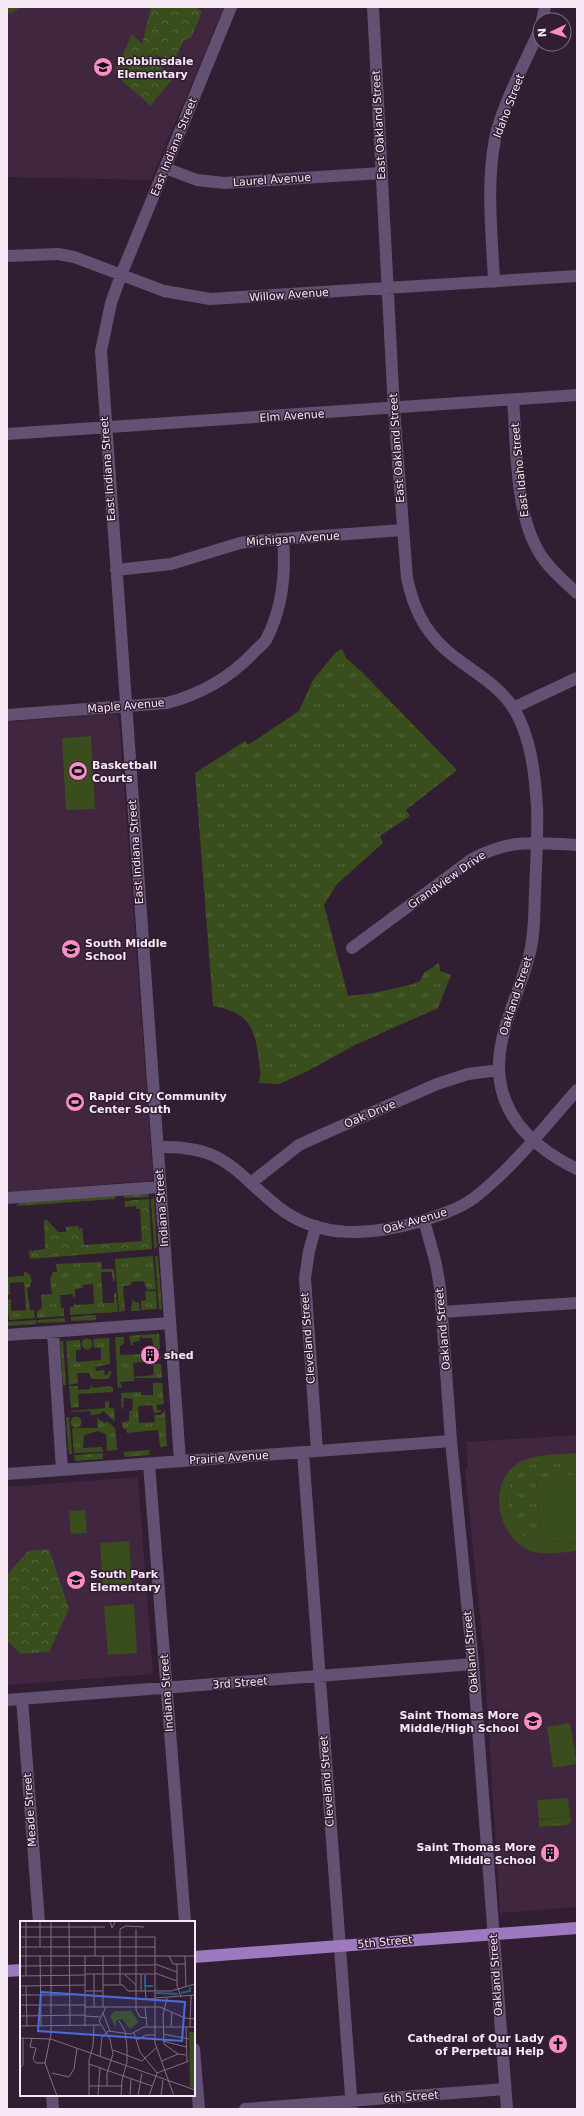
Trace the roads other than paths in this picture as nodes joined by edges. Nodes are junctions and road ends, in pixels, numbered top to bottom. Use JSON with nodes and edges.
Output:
{"nodes":[{"id":1,"x":232,"y":7,"type":"edge"},
{"id":2,"x":373,"y":7,"type":"edge"},
{"id":3,"x":532,"y":47,"type":"edge"},
{"id":4,"x":165,"y":168,"type":"junction"},
{"id":5,"x":382,"y":173,"type":"junction"},
{"id":6,"x":7,"y":256,"type":"edge"},
{"id":7,"x":121,"y":275,"type":"junction"},
{"id":8,"x":577,"y":276,"type":"edge"},
{"id":9,"x":494,"y":282,"type":"junction"},
{"id":10,"x":388,"y":289,"type":"junction"},
{"id":11,"x":577,"y":395,"type":"edge"},
{"id":12,"x":513,"y":400,"type":"junction"},
{"id":13,"x":394,"y":409,"type":"junction"},
{"id":14,"x":105,"y":428,"type":"junction"},
{"id":15,"x":7,"y":434,"type":"edge"},
{"id":16,"x":402,"y":530,"type":"junction"},
{"id":17,"x":283,"y":540,"type":"junction"},
{"id":18,"x":116,"y":570,"type":"junction"},
{"id":19,"x":577,"y":593,"type":"edge"},
{"id":20,"x":577,"y":678,"type":"edge"},
{"id":21,"x":125,"y":706,"type":"junction"},
{"id":22,"x":513,"y":708,"type":"junction"},
{"id":23,"x":7,"y":715,"type":"edge"},
{"id":24,"x":537,"y":843,"type":"junction"},
{"id":25,"x":577,"y":845,"type":"edge"},
{"id":26,"x":352,"y":948,"type":"dead end"},
{"id":27,"x":144,"y":955,"type":"joint"},
{"id":28,"x":499,"y":1070,"type":"junction"},
{"id":29,"x":577,"y":1090,"type":"edge"},
{"id":30,"x":532,"y":1141,"type":"junction"},
{"id":31,"x":158,"y":1147,"type":"junction"},
{"id":32,"x":577,"y":1169,"type":"edge"},
{"id":33,"x":252,"y":1182,"type":"junction"},
{"id":34,"x":160,"y":1187,"type":"junction"},
{"id":35,"x":7,"y":1198,"type":"edge"},
{"id":36,"x":424,"y":1220,"type":"junction"},
{"id":37,"x":316,"y":1226,"type":"junction"},
{"id":38,"x":577,"y":1303,"type":"edge"},
{"id":39,"x":442,"y":1312,"type":"junction"},
{"id":40,"x":170,"y":1323,"type":"junction"},
{"id":41,"x":53,"y":1332,"type":"junction"},
{"id":42,"x":7,"y":1335,"type":"edge"},
{"id":43,"x":451,"y":1441,"type":"junction"},
{"id":44,"x":317,"y":1451,"type":"junction"},
{"id":45,"x":303,"y":1452,"type":"junction"},
{"id":46,"x":180,"y":1461,"type":"junction"},
{"id":47,"x":149,"y":1464,"type":"junction"},
{"id":48,"x":62,"y":1470,"type":"junction"},
{"id":49,"x":7,"y":1474,"type":"edge"},
{"id":50,"x":472,"y":1664,"type":"junction"},
{"id":51,"x":320,"y":1677,"type":"junction"},
{"id":52,"x":167,"y":1688,"type":"junction"},
{"id":53,"x":22,"y":1699,"type":"junction"},
{"id":54,"x":7,"y":1700,"type":"edge"},
{"id":55,"x":39,"y":1921,"type":"edge"},
{"id":56,"x":185,"y":1921,"type":"edge"},
{"id":57,"x":577,"y":1928,"type":"edge"},
{"id":58,"x":493,"y":1934,"type":"junction"},
{"id":59,"x":340,"y":1946,"type":"junction"},
{"id":60,"x":195,"y":1957,"type":"edge"},
{"id":61,"x":20,"y":1970,"type":"edge"},
{"id":62,"x":7,"y":1971,"type":"edge"},
{"id":63,"x":195,"y":2060,"type":"edge"},
{"id":64,"x":505,"y":2089,"type":"junction"},
{"id":65,"x":52,"y":2096,"type":"edge"},
{"id":66,"x":352,"y":2105,"type":"edge"},
{"id":67,"x":52,"y":2109,"type":"edge"},
{"id":68,"x":199,"y":2109,"type":"edge"},
{"id":69,"x":245,"y":2109,"type":"edge"},
{"id":70,"x":507,"y":2109,"type":"edge"}],
"edges":[{"from":1,"to":4,"type":"street","name":"East Indiana Street"},
{"from":2,"to":5,"type":"street","name":"East Oakland Street"},
{"from":3,"to":9,"type":"street","name":"Idaho Street"},
{"from":4,"to":5,"type":"street","name":"Laurel Avenue"},
{"from":4,"to":7,"type":"street","name":"East Indiana Street"},
{"from":5,"to":10,"type":"street","name":"East Oakland Street"},
{"from":6,"to":7,"type":"street","name":"Willow Avenue"},
{"from":7,"to":10,"type":"street","name":"Willow Avenue"},
{"from":7,"to":14,"type":"street","name":"East Indiana Street"},
{"from":8,"to":9,"type":"street","name":"Willow Avenue"},
{"from":9,"to":10,"type":"street","name":"Willow Avenue"},
{"from":10,"to":13,"type":"street","name":"East Oakland Street"},
{"from":11,"to":12,"type":"street","name":"Elm Avenue"},
{"from":12,"to":13,"type":"street","name":"Elm Avenue"},
{"from":12,"to":19,"type":"street","name":"East Idaho Street"},
{"from":13,"to":14,"type":"street","name":"Elm Avenue"},
{"from":13,"to":16,"type":"street","name":"East Oakland Street"},
{"from":14,"to":15,"type":"street","name":"Elm Avenue"},
{"from":14,"to":18,"type":"street","name":"East Indiana Street"},
{"from":16,"to":17,"type":"street","name":"Michigan Avenue"},
{"from":16,"to":22,"type":"street","name":"East Oakland Street"},
{"from":17,"to":18,"type":"street","name":"Michigan Avenue"},
{"from":17,"to":21,"type":"street","name":"Maple Avenue"},
{"from":18,"to":21,"type":"street","name":"East Indiana Street"},
{"from":20,"to":22,"type":"street"},
{"from":21,"to":23,"type":"street","name":"Maple Avenue"},
{"from":21,"to":27,"type":"street","name":"East Indiana Street"},
{"from":22,"to":24,"type":"street","name":"East Oakland Street"},
{"from":24,"to":25,"type":"street","name":"Grandview Drive"},
{"from":24,"to":26,"type":"street","name":"Grandview Drive"},
{"from":24,"to":28,"type":"street","name":"Oakland Street"},
{"from":27,"to":31,"type":"street","name":"Indiana Street"},
{"from":28,"to":30,"type":"street","name":"Oakland Street"},
{"from":28,"to":33,"type":"street","name":"Oak Drive"},
{"from":29,"to":30,"type":"street","name":"Oak Avenue"},
{"from":30,"to":32,"type":"street","name":"Oakland Street"},
{"from":30,"to":36,"type":"street","name":"Oak Avenue"},
{"from":31,"to":33,"type":"street","name":"Oak Avenue"},
{"from":31,"to":34,"type":"street","name":"Indiana Street"},
{"from":33,"to":37,"type":"street","name":"Oak Avenue"},
{"from":34,"to":35,"type":"street"},
{"from":34,"to":40,"type":"street","name":"Indiana Street"},
{"from":36,"to":37,"type":"street","name":"Oak Avenue"},
{"from":36,"to":39,"type":"street","name":"Oakland Street"},
{"from":37,"to":44,"type":"street","name":"Cleveland Street"},
{"from":38,"to":39,"type":"street"},
{"from":39,"to":43,"type":"street","name":"Oakland Street"},
{"from":40,"to":41,"type":"street"},
{"from":40,"to":46,"type":"street","name":"Indiana Street"},
{"from":41,"to":42,"type":"street"},
{"from":41,"to":48,"type":"street"},
{"from":43,"to":44,"type":"street","name":"Prairie Avenue"},
{"from":43,"to":50,"type":"street","name":"Oakland Street"},
{"from":44,"to":45,"type":"street","name":"Prairie Avenue"},
{"from":45,"to":46,"type":"street","name":"Prairie Avenue"},
{"from":45,"to":51,"type":"street","name":"Cleveland Street"},
{"from":46,"to":47,"type":"street","name":"Prairie Avenue"},
{"from":47,"to":48,"type":"street","name":"Prairie Avenue"},
{"from":47,"to":52,"type":"street","name":"Indiana Street"},
{"from":48,"to":49,"type":"street","name":"Prairie Avenue"},
{"from":50,"to":51,"type":"street","name":"3rd Street"},
{"from":50,"to":58,"type":"street","name":"Oakland Street"},
{"from":51,"to":52,"type":"street","name":"3rd Street"},
{"from":51,"to":59,"type":"street","name":"Cleveland Street"},
{"from":52,"to":53,"type":"street","name":"3rd Street"},
{"from":52,"to":56,"type":"street","name":"Indiana Street"},
{"from":53,"to":54,"type":"street","name":"3rd Street"},
{"from":53,"to":55,"type":"street","name":"Meade Street"},
{"from":57,"to":58,"type":"main road","name":"5th Street"},
{"from":58,"to":59,"type":"main road","name":"5th Street"},
{"from":58,"to":64,"type":"street","name":"Oakland Street"},
{"from":59,"to":60,"type":"main road","name":"5th Street"},
{"from":59,"to":66,"type":"street","name":"Cleveland Street"},
{"from":61,"to":62,"type":"main road"},
{"from":63,"to":68,"type":"street"},
{"from":64,"to":66,"type":"street","name":"6th Street"},
{"from":64,"to":70,"type":"street","name":"Oakland Street"},
{"from":65,"to":67,"type":"street"},
{"from":66,"to":69,"type":"street","name":"6th Street"}]}
